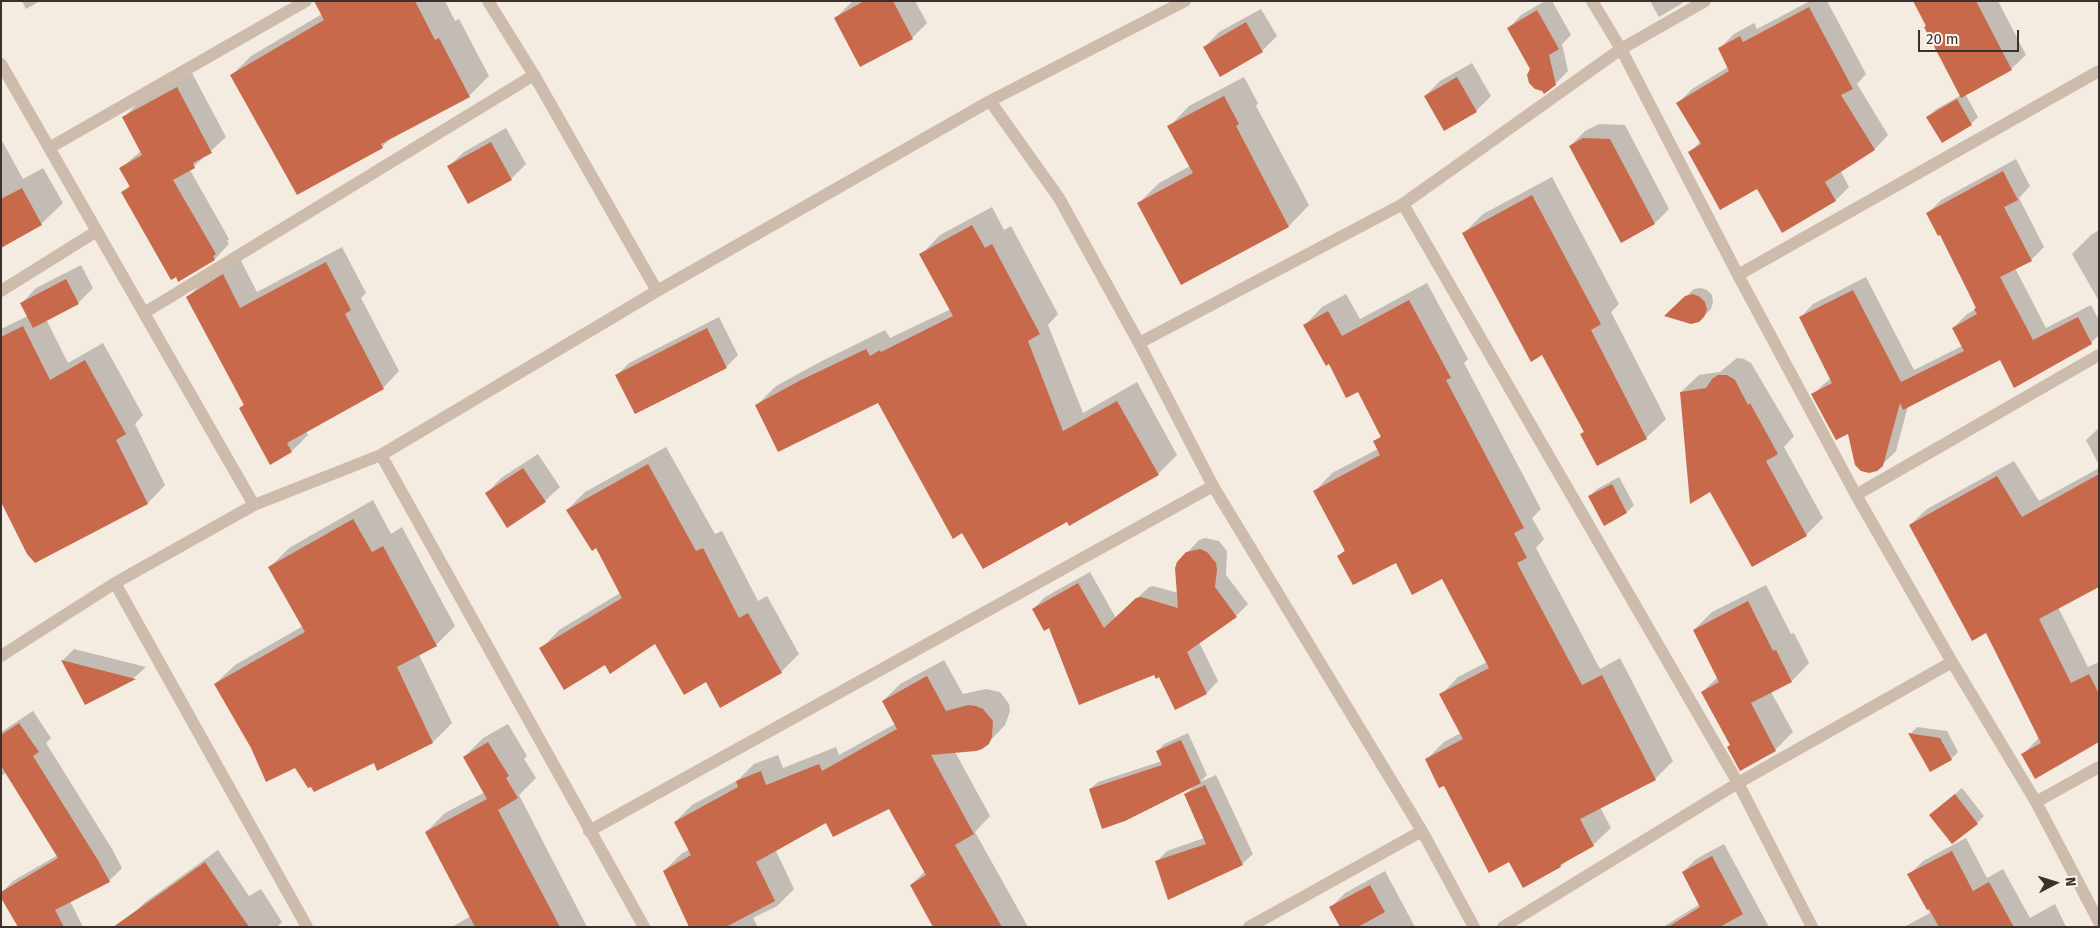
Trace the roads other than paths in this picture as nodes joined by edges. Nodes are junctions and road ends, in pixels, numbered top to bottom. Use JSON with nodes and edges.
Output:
{"nodes":[{"id":1,"x":306,"y":1,"type":"edge"},
{"id":2,"x":488,"y":1,"type":"edge"},
{"id":3,"x":1184,"y":1,"type":"edge"},
{"id":4,"x":1592,"y":1,"type":"edge"},
{"id":5,"x":1705,"y":1,"type":"edge"},
{"id":6,"x":1621,"y":49,"type":"junction"},
{"id":7,"x":1,"y":64,"type":"edge"},
{"id":8,"x":2099,"y":71,"type":"edge"},
{"id":9,"x":534,"y":75,"type":"junction"},
{"id":10,"x":990,"y":101,"type":"junction"},
{"id":11,"x":49,"y":148,"type":"junction"},
{"id":12,"x":1404,"y":204,"type":"junction"},
{"id":13,"x":97,"y":231,"type":"junction"},
{"id":14,"x":1738,"y":275,"type":"junction"},
{"id":15,"x":1,"y":291,"type":"edge"},
{"id":16,"x":657,"y":291,"type":"junction"},
{"id":17,"x":144,"y":313,"type":"junction"},
{"id":18,"x":1139,"y":343,"type":"junction"},
{"id":19,"x":2099,"y":355,"type":"edge"},
{"id":20,"x":381,"y":455,"type":"junction"},
{"id":21,"x":1213,"y":486,"type":"junction"},
{"id":22,"x":1856,"y":495,"type":"junction"},
{"id":23,"x":254,"y":505,"type":"junction"},
{"id":24,"x":115,"y":583,"type":"junction"},
{"id":25,"x":1,"y":656,"type":"edge"},
{"id":26,"x":1952,"y":662,"type":"junction"},
{"id":27,"x":2099,"y":767,"type":"edge"},
{"id":28,"x":1738,"y":783,"type":"junction"},
{"id":29,"x":2036,"y":802,"type":"junction"},
{"id":30,"x":589,"y":831,"type":"junction"},
{"id":31,"x":1422,"y":831,"type":"junction"},
{"id":32,"x":2099,"y":922,"type":"edge"},
{"id":33,"x":307,"y":927,"type":"edge"},
{"id":34,"x":644,"y":927,"type":"edge"},
{"id":35,"x":1248,"y":927,"type":"edge"},
{"id":36,"x":1474,"y":927,"type":"edge"},
{"id":37,"x":1503,"y":927,"type":"edge"},
{"id":38,"x":1812,"y":927,"type":"edge"}],
"edges":[{"from":1,"to":11,"type":"street"},
{"from":2,"to":9,"type":"street"},
{"from":3,"to":10,"type":"street"},
{"from":4,"to":6,"type":"street"},
{"from":5,"to":6,"type":"street"},
{"from":6,"to":12,"type":"street"},
{"from":6,"to":14,"type":"street"},
{"from":7,"to":11,"type":"street"},
{"from":8,"to":14,"type":"street"},
{"from":9,"to":16,"type":"street"},
{"from":9,"to":17,"type":"street"},
{"from":10,"to":16,"type":"street"},
{"from":10,"to":18,"type":"street"},
{"from":11,"to":13,"type":"street"},
{"from":12,"to":18,"type":"street"},
{"from":12,"to":28,"type":"street"},
{"from":13,"to":15,"type":"street"},
{"from":13,"to":17,"type":"street"},
{"from":14,"to":22,"type":"street"},
{"from":16,"to":20,"type":"street"},
{"from":17,"to":23,"type":"street"},
{"from":18,"to":21,"type":"street"},
{"from":19,"to":22,"type":"street"},
{"from":20,"to":23,"type":"street"},
{"from":20,"to":30,"type":"street"},
{"from":21,"to":30,"type":"street"},
{"from":21,"to":31,"type":"street"},
{"from":22,"to":26,"type":"street"},
{"from":23,"to":24,"type":"street"},
{"from":24,"to":25,"type":"street"},
{"from":24,"to":33,"type":"street"},
{"from":26,"to":28,"type":"street"},
{"from":26,"to":29,"type":"street"},
{"from":27,"to":29,"type":"street"},
{"from":28,"to":37,"type":"street"},
{"from":28,"to":38,"type":"street"},
{"from":29,"to":32,"type":"street"},
{"from":30,"to":34,"type":"street"},
{"from":31,"to":35,"type":"street"},
{"from":31,"to":36,"type":"street"}]}
